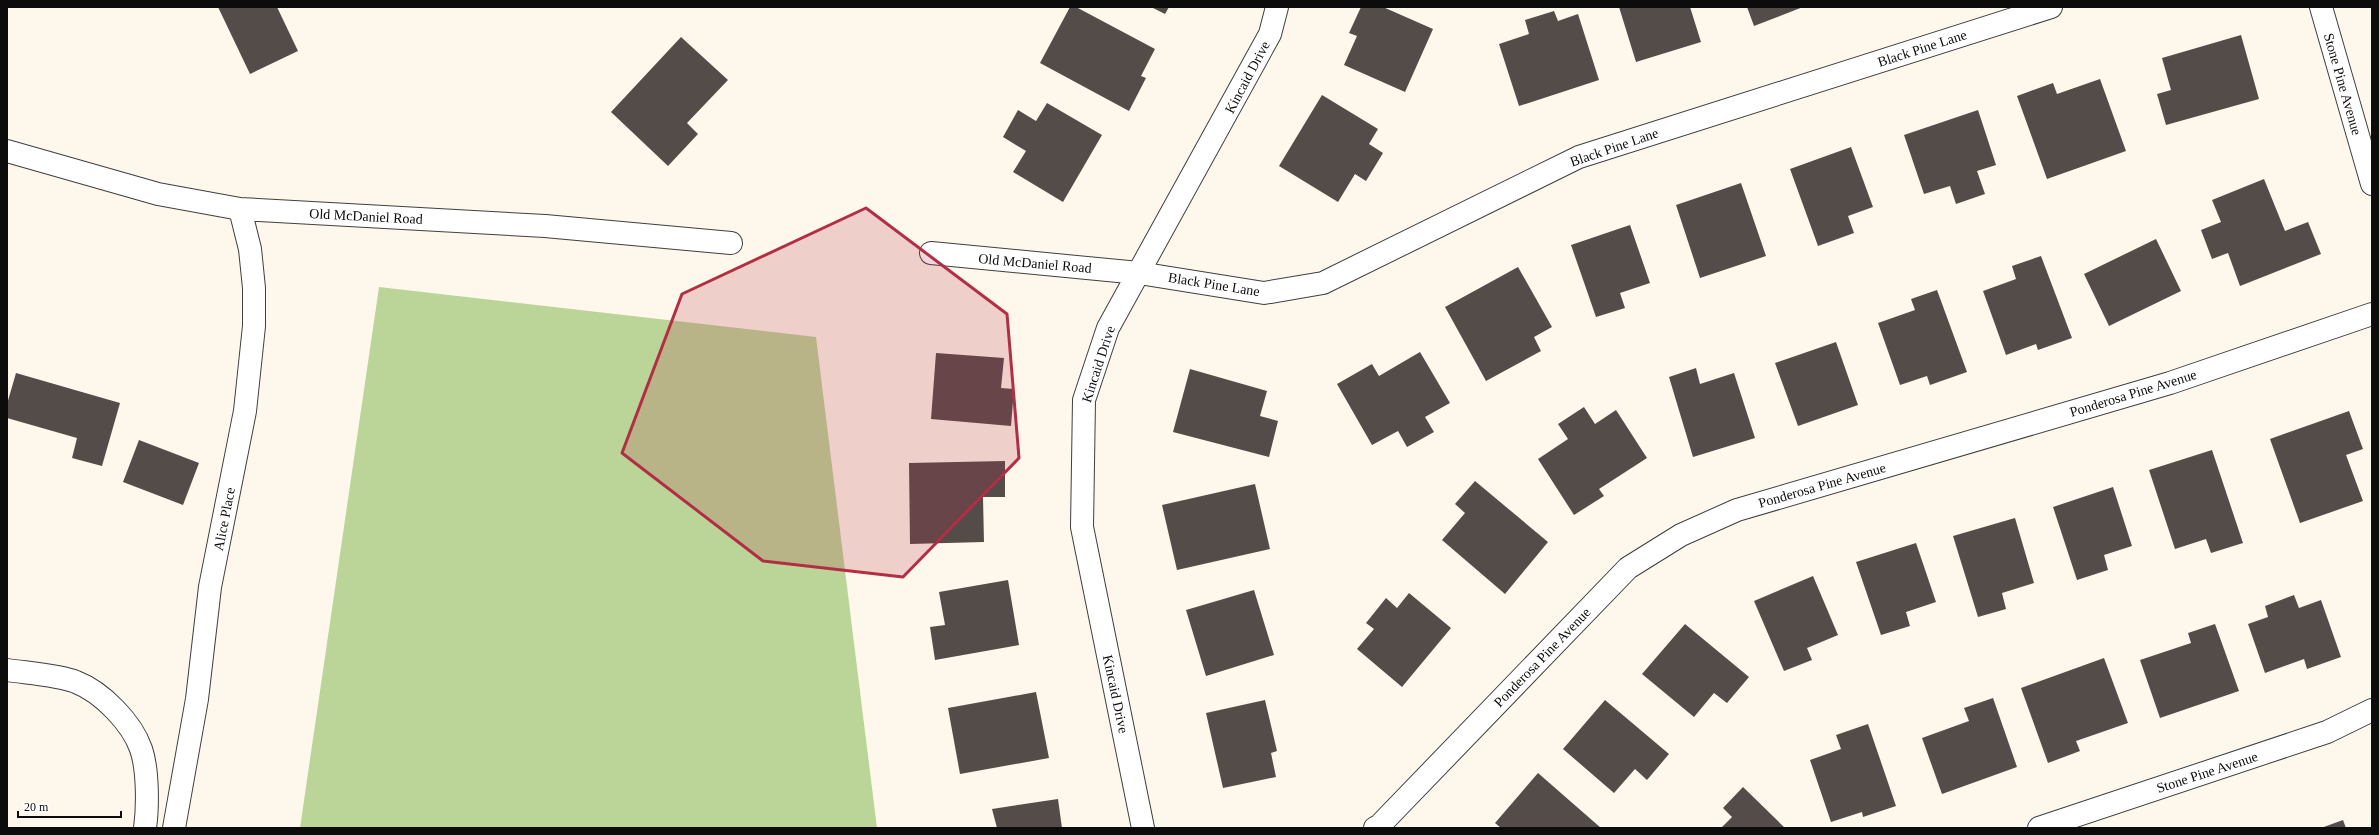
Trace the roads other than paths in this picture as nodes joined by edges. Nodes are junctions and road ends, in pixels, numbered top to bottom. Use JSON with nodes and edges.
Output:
{"nodes":[{"id":1,"x":1277,"y":7,"type":"edge"},
{"id":2,"x":2051,"y":7,"type":"edge"},
{"id":3,"x":2321,"y":7,"type":"edge"},
{"id":4,"x":7,"y":151,"type":"edge"},
{"id":5,"x":2372,"y":184,"type":"edge"},
{"id":6,"x":240,"y":209,"type":"junction"},
{"id":7,"x":731,"y":244,"type":"dead end"},
{"id":8,"x":931,"y":253,"type":"dead end"},
{"id":9,"x":1139,"y":273,"type":"junction"},
{"id":10,"x":2372,"y":314,"type":"edge"},
{"id":11,"x":7,"y":670,"type":"edge"},
{"id":12,"x":2372,"y":710,"type":"edge"},
{"id":13,"x":145,"y":828,"type":"edge"},
{"id":14,"x":174,"y":828,"type":"edge"},
{"id":15,"x":1143,"y":828,"type":"edge"},
{"id":16,"x":1375,"y":828,"type":"edge"},
{"id":17,"x":2039,"y":828,"type":"edge"}],
"edges":[{"from":1,"to":9,"type":"street","name":"Kincaid Drive"},
{"from":2,"to":9,"type":"street","name":"Black Pine Lane"},
{"from":3,"to":5,"type":"street","name":"Stone Pine Avenue"},
{"from":4,"to":6,"type":"street","name":"Old McDaniel Road"},
{"from":6,"to":7,"type":"street","name":"Old McDaniel Road"},
{"from":6,"to":14,"type":"street","name":"Alice Place"},
{"from":8,"to":9,"type":"street","name":"Old McDaniel Road"},
{"from":9,"to":15,"type":"street","name":"Kincaid Drive"},
{"from":10,"to":16,"type":"street","name":"Ponderosa Pine Avenue"},
{"from":11,"to":13,"type":"street"},
{"from":12,"to":17,"type":"street","name":"Stone Pine Avenue"}]}
